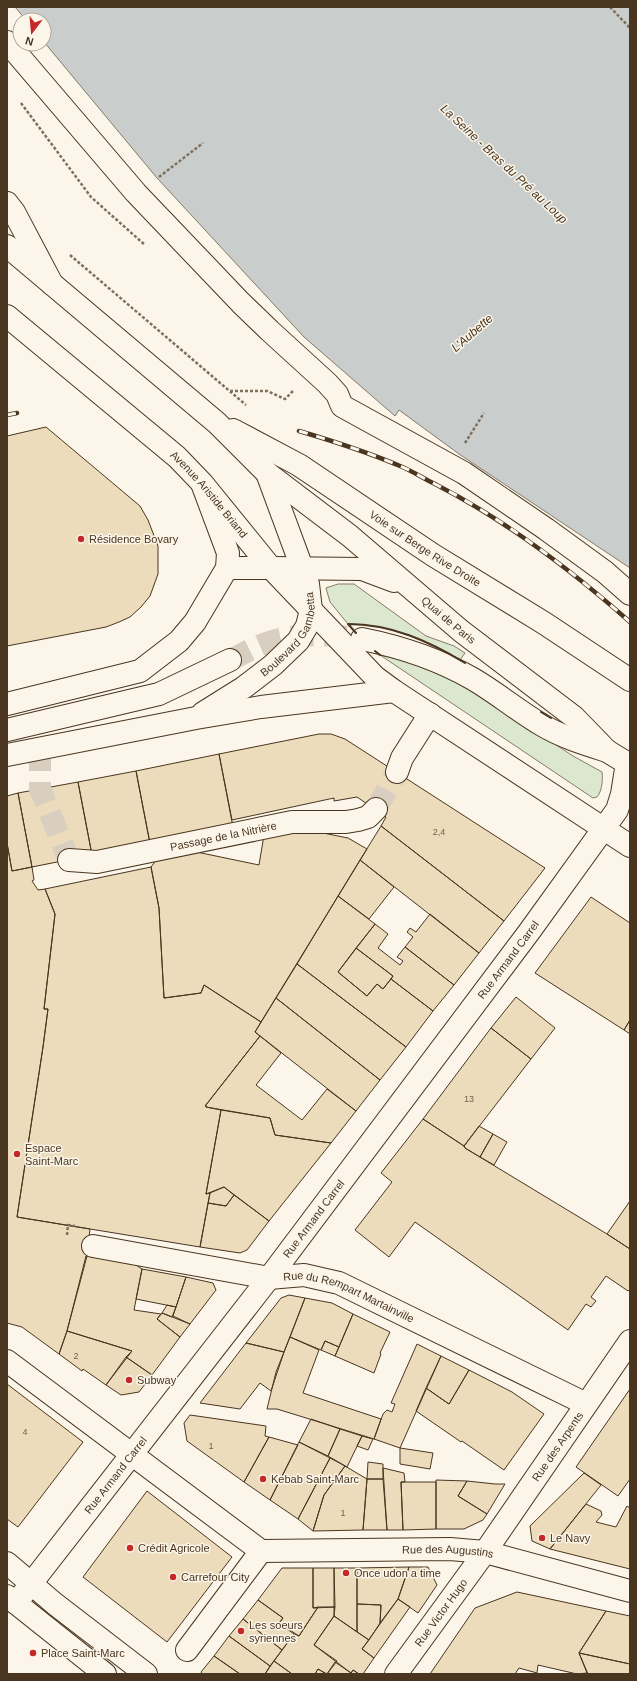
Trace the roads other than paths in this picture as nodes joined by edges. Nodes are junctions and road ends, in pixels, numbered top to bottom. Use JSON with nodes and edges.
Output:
{"nodes":[{"id":1,"x":7,"y":42,"type":"edge"},
{"id":2,"x":7,"y":203,"type":"edge"},
{"id":3,"x":7,"y":246,"type":"edge"},
{"id":4,"x":52,"y":284,"type":"junction"},
{"id":5,"x":7,"y":316,"type":"edge"},
{"id":6,"x":217,"y":423,"type":"junction"},
{"id":7,"x":267,"y":473,"type":"junction"},
{"id":8,"x":202,"y":483,"type":"junction"},
{"id":9,"x":227,"y":568,"type":"junction"},
{"id":10,"x":272,"y":568,"type":"junction"},
{"id":11,"x":302,"y":569,"type":"junction"},
{"id":12,"x":410,"y":587,"type":"junction"},
{"id":13,"x":630,"y":594,"type":"edge"},
{"id":14,"x":311,"y":610,"type":"junction"},
{"id":15,"x":362,"y":638,"type":"tunnel mouth"},
{"id":16,"x":230,"y":660,"type":"tunnel mouth"},
{"id":17,"x":630,"y":680,"type":"edge"},
{"id":18,"x":394,"y":691,"type":"junction"},
{"id":19,"x":7,"y":704,"type":"edge"},
{"id":20,"x":430,"y":714,"type":"junction"},
{"id":21,"x":196,"y":718,"type":"junction"},
{"id":22,"x":7,"y":730,"type":"edge"},
{"id":23,"x":607,"y":751,"type":"junction"},
{"id":24,"x":7,"y":755,"type":"edge"},
{"id":25,"x":628,"y":764,"type":"edge"},
{"id":26,"x":397,"y":772,"type":"tunnel mouth"},
{"id":27,"x":376,"y":809,"type":"tunnel mouth"},
{"id":28,"x":604,"y":828,"type":"junction"},
{"id":29,"x":630,"y":846,"type":"edge"},
{"id":30,"x":69,"y":860,"type":"dead end"},
{"id":31,"x":93,"y":1246,"type":"dead end"},
{"id":32,"x":269,"y":1278,"type":"junction"},
{"id":33,"x":630,"y":1341,"type":"edge"},
{"id":34,"x":7,"y":1361,"type":"edge"},
{"id":35,"x":586,"y":1404,"type":"junction"},
{"id":36,"x":133,"y":1454,"type":"junction"},
{"id":37,"x":261,"y":1551,"type":"junction"},
{"id":38,"x":485,"y":1552,"type":"junction"},
{"id":39,"x":7,"y":1563,"type":"edge"},
{"id":40,"x":32,"y":1584,"type":"junction"},
{"id":41,"x":630,"y":1591,"type":"edge"},
{"id":42,"x":12,"y":1600,"type":"edge"},
{"id":43,"x":187,"y":1650,"type":"dead end"},
{"id":44,"x":105,"y":1674,"type":"edge"},
{"id":45,"x":146,"y":1674,"type":"edge"},
{"id":46,"x":396,"y":1674,"type":"edge"}],
"edges":[{"from":1,"to":13,"type":"street"},
{"from":2,"to":4,"type":"street"},
{"from":3,"to":4,"type":"street"},
{"from":4,"to":6,"type":"street"},
{"from":5,"to":8,"type":"street","name":"Avenue Aristide Briand"},
{"from":6,"to":7,"type":"street"},
{"from":6,"to":17,"type":"street","name":"Voie sur Berge Rive Droite"},
{"from":7,"to":11,"type":"street","name":"Boulevard Gambetta"},
{"from":7,"to":12,"type":"street","name":"Quai de Paris"},
{"from":8,"to":9,"type":"street"},
{"from":8,"to":10,"type":"street","name":"Avenue Aristide Briand"},
{"from":9,"to":10,"type":"street"},
{"from":9,"to":19,"type":"street"},
{"from":10,"to":11,"type":"street"},
{"from":10,"to":14,"type":"street","name":"Avenue Aristide Briand"},
{"from":11,"to":12,"type":"street"},
{"from":11,"to":14,"type":"street","name":"Boulevard Gambetta"},
{"from":12,"to":23,"type":"street","name":"Quai de Paris"},
{"from":14,"to":18,"type":"street","name":"Avenue Aristide Briand"},
{"from":14,"to":21,"type":"street","name":"Boulevard Gambetta"},
{"from":15,"to":23,"type":"street"},
{"from":16,"to":22,"type":"street"},
{"from":18,"to":20,"type":"street"},
{"from":18,"to":21,"type":"street","name":"Boulevard Gambetta"},
{"from":20,"to":26,"type":"street"},
{"from":20,"to":28,"type":"street"},
{"from":21,"to":24,"type":"street","name":"Boulevard Gambetta"},
{"from":23,"to":25,"type":"street","name":"Quai de Paris"},
{"from":25,"to":28,"type":"street","name":"Rue Armand Carrel"},
{"from":27,"to":30,"type":"street","name":"Passage de la Nitrière"},
{"from":28,"to":29,"type":"street"},
{"from":28,"to":32,"type":"street","name":"Rue Armand Carrel"},
{"from":31,"to":32,"type":"street","name":"Rue du Rempart Martainville"},
{"from":32,"to":35,"type":"street","name":"Rue du Rempart Martainville"},
{"from":32,"to":36,"type":"street","name":"Rue Armand Carrel"},
{"from":33,"to":35,"type":"street","name":"Rue des Arpents"},
{"from":34,"to":36,"type":"street"},
{"from":35,"to":38,"type":"street","name":"Rue des Arpents"},
{"from":36,"to":37,"type":"street"},
{"from":36,"to":40,"type":"street","name":"Rue Armand Carrel"},
{"from":37,"to":38,"type":"street","name":"Rue des Augustins"},
{"from":37,"to":43,"type":"street"},
{"from":38,"to":41,"type":"street","name":"Rue des Augustins"},
{"from":38,"to":46,"type":"street","name":"Rue Victor Hugo"},
{"from":39,"to":40,"type":"street"},
{"from":40,"to":42,"type":"street","name":"Rue Armand Carrel"},
{"from":40,"to":45,"type":"street"},
{"from":42,"to":44,"type":"street"}]}
